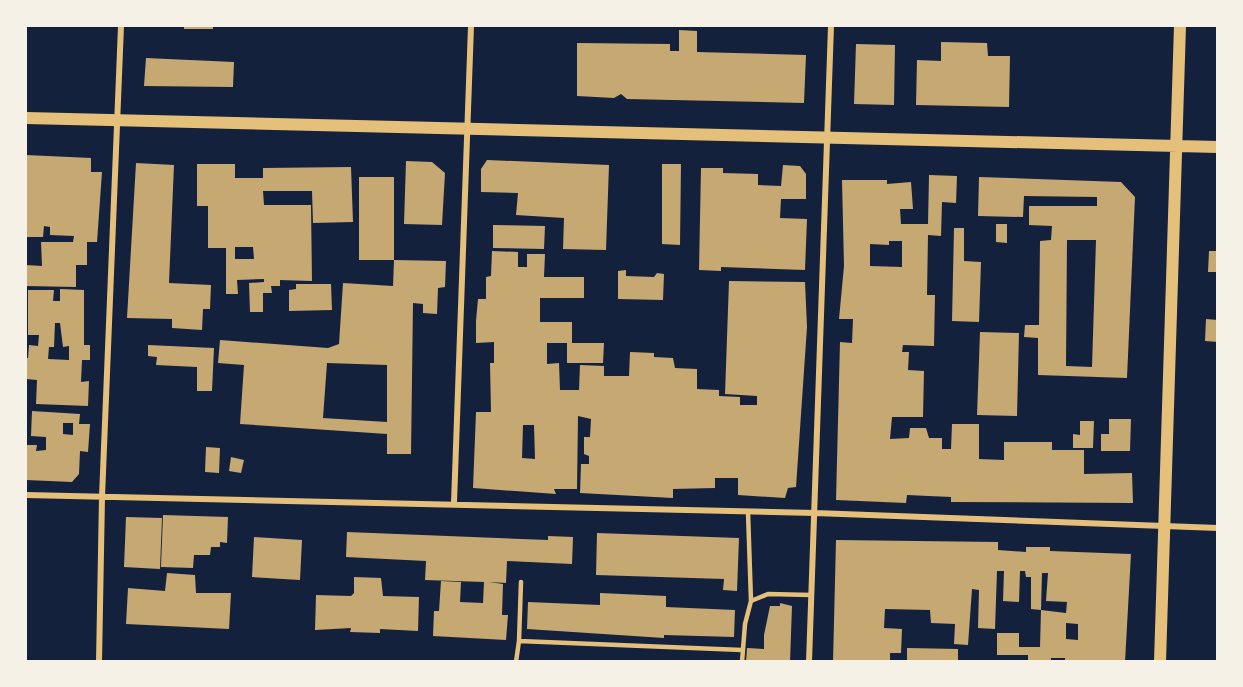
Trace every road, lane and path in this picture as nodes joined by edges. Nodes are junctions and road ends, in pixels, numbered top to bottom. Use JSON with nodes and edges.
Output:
{"nodes":[{"id":1,"x":121,"y":26,"type":"edge"},
{"id":2,"x":471,"y":26,"type":"edge"},
{"id":3,"x":831,"y":26,"type":"edge"},
{"id":4,"x":1180,"y":26,"type":"edge"},
{"id":5,"x":26,"y":118,"type":"edge"},
{"id":6,"x":119,"y":120,"type":"junction"},
{"id":7,"x":466,"y":130,"type":"junction"},
{"id":8,"x":828,"y":139,"type":"junction"},
{"id":9,"x":1175,"y":146,"type":"junction"},
{"id":10,"x":1218,"y":147,"type":"edge"},
{"id":11,"x":26,"y":495,"type":"edge"},
{"id":12,"x":102,"y":497,"type":"junction"},
{"id":13,"x":454,"y":503,"type":"junction"},
{"id":14,"x":748,"y":512,"type":"junction"},
{"id":15,"x":815,"y":513,"type":"junction"},
{"id":16,"x":1164,"y":525,"type":"junction"},
{"id":17,"x":1218,"y":528,"type":"edge"},
{"id":18,"x":521,"y":582,"type":"dead end"},
{"id":19,"x":811,"y":595,"type":"junction"},
{"id":20,"x":752,"y":601,"type":"junction"},
{"id":21,"x":519,"y":641,"type":"junction"},
{"id":22,"x":742,"y":650,"type":"junction"},
{"id":23,"x":99,"y":662,"type":"edge"},
{"id":24,"x":516,"y":662,"type":"edge"},
{"id":25,"x":742,"y":662,"type":"edge"},
{"id":26,"x":809,"y":662,"type":"edge"},
{"id":27,"x":1160,"y":662,"type":"edge"}],
"edges":[{"from":1,"to":6,"type":"street"},
{"from":2,"to":7,"type":"street"},
{"from":3,"to":8,"type":"street"},
{"from":4,"to":9,"type":"main road"},
{"from":5,"to":6,"type":"main road"},
{"from":6,"to":7,"type":"main road"},
{"from":6,"to":12,"type":"street"},
{"from":7,"to":8,"type":"main road"},
{"from":7,"to":13,"type":"street"},
{"from":8,"to":9,"type":"main road"},
{"from":8,"to":15,"type":"street"},
{"from":9,"to":10,"type":"main road"},
{"from":9,"to":16,"type":"main road"},
{"from":11,"to":12,"type":"street"},
{"from":12,"to":13,"type":"street"},
{"from":12,"to":23,"type":"street"},
{"from":13,"to":14,"type":"street"},
{"from":14,"to":15,"type":"street"},
{"from":14,"to":20,"type":"lane"},
{"from":15,"to":16,"type":"street"},
{"from":15,"to":19,"type":"street"},
{"from":16,"to":17,"type":"street"},
{"from":16,"to":27,"type":"main road"},
{"from":18,"to":21,"type":"lane"},
{"from":19,"to":20,"type":"lane"},
{"from":19,"to":26,"type":"street"},
{"from":20,"to":22,"type":"lane"},
{"from":21,"to":22,"type":"lane"},
{"from":21,"to":24,"type":"lane"},
{"from":22,"to":25,"type":"lane"}]}
